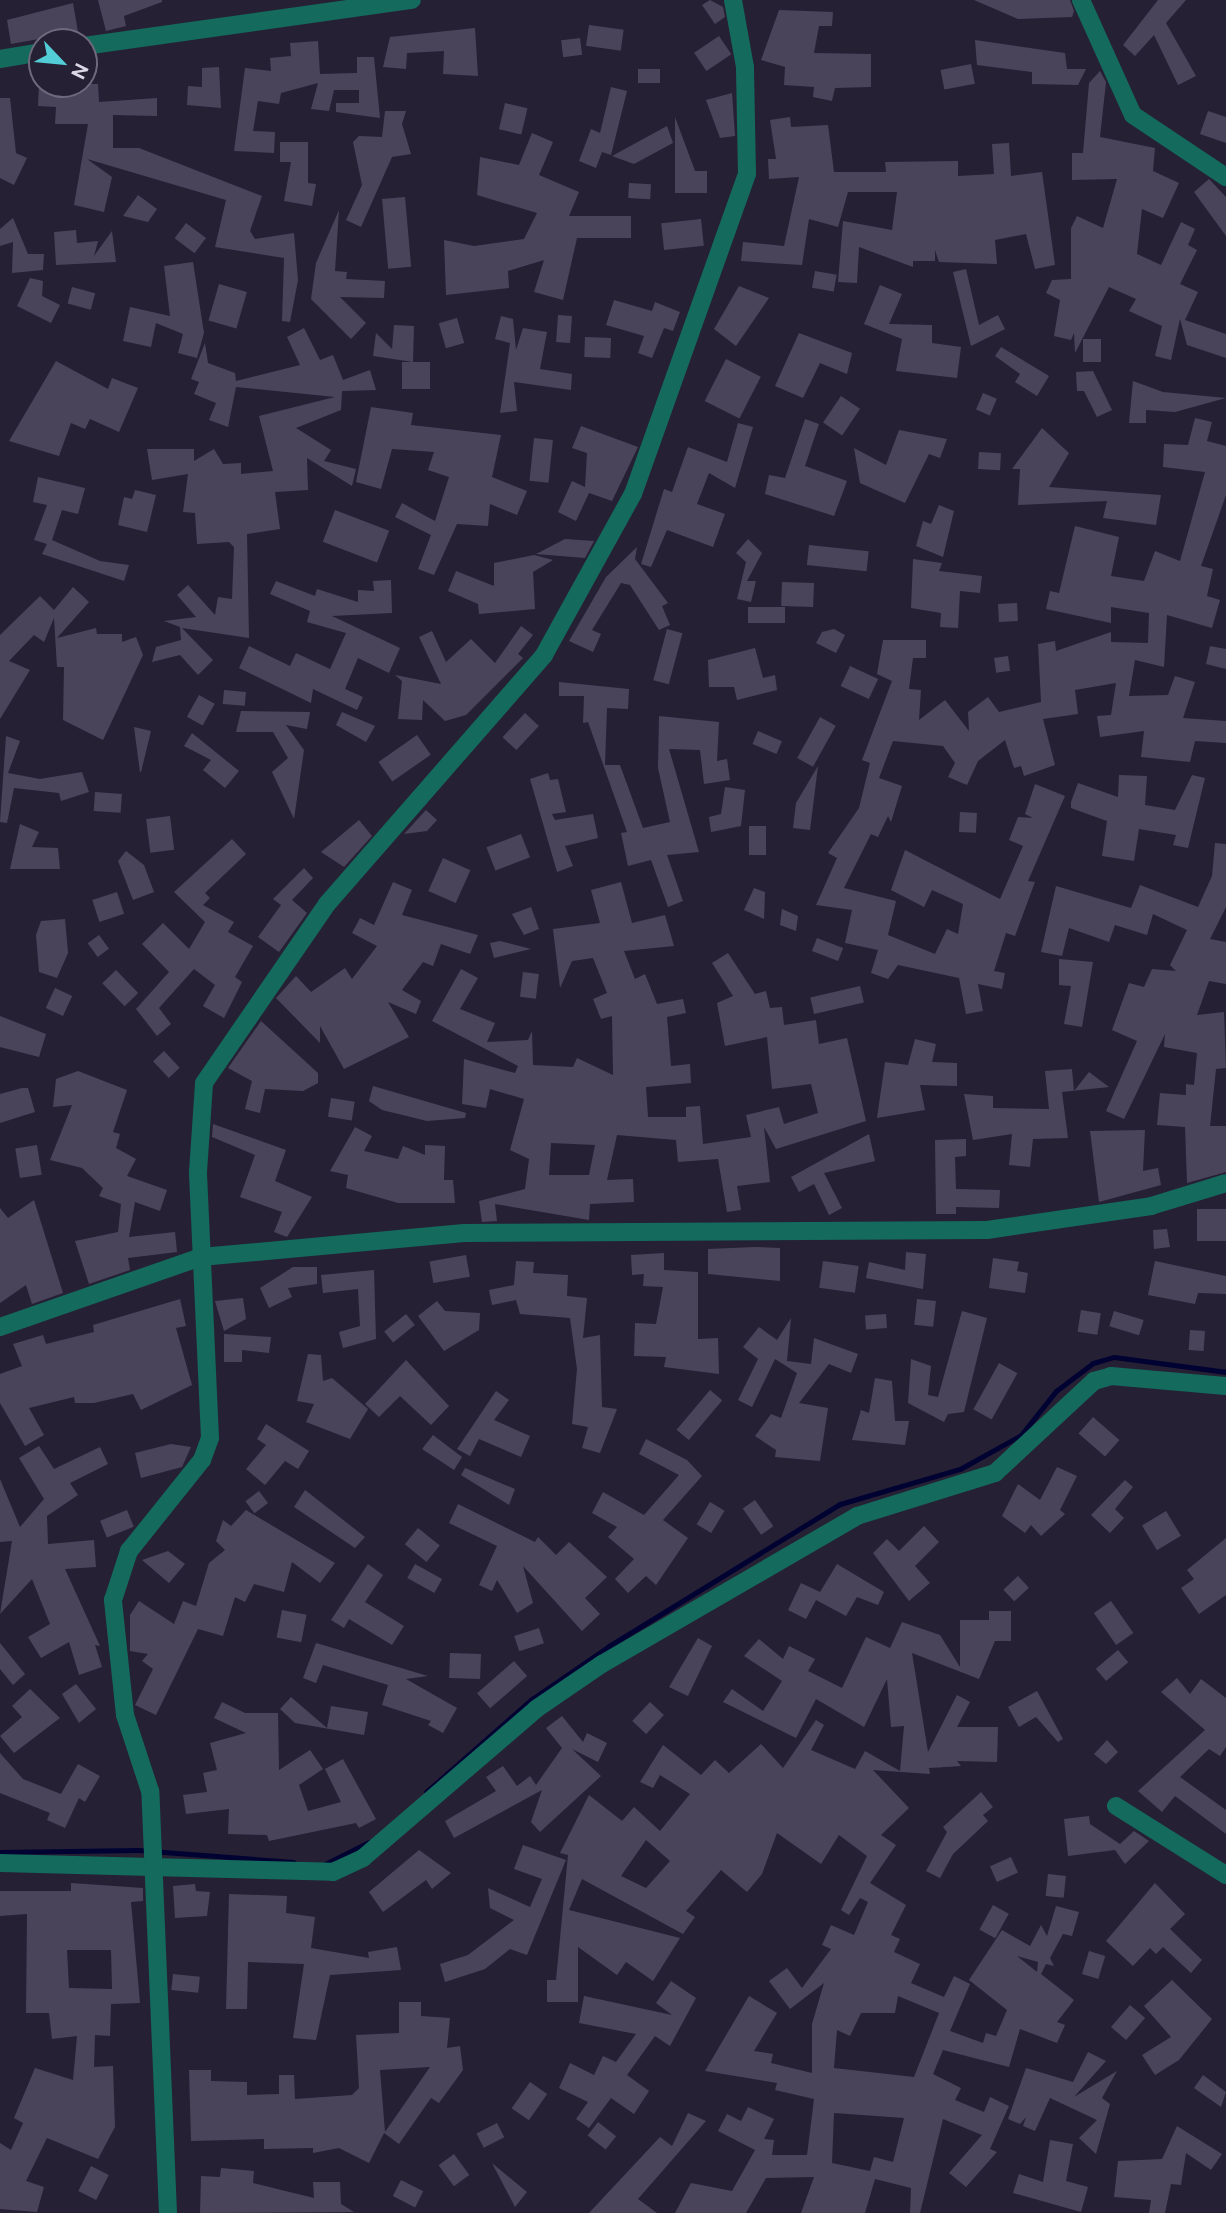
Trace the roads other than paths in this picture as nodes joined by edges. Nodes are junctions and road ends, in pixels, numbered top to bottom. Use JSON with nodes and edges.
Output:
{"nodes":[{"id":1,"x":412,"y":0,"type":"edge"},
{"id":2,"x":733,"y":0,"type":"edge"},
{"id":3,"x":1081,"y":0,"type":"edge"},
{"id":4,"x":322,"y":7,"type":"edge"},
{"id":5,"x":98,"y":44,"type":"edge"},
{"id":6,"x":28,"y":54,"type":"edge"},
{"id":7,"x":0,"y":59,"type":"edge"},
{"id":8,"x":1226,"y":177,"type":"edge"},
{"id":9,"x":1226,"y":1183,"type":"edge"},
{"id":10,"x":201,"y":1257,"type":"junction"},
{"id":11,"x":0,"y":1327,"type":"edge"},
{"id":12,"x":1226,"y":1386,"type":"edge"},
{"id":13,"x":1116,"y":1806,"type":"dead end"},
{"id":14,"x":0,"y":1863,"type":"edge"},
{"id":15,"x":150,"y":1864,"type":"junction"},
{"id":16,"x":1226,"y":1875,"type":"edge"},
{"id":17,"x":168,"y":2213,"type":"edge"}],
"edges":[{"from":1,"to":4,"type":"street"},
{"from":2,"to":10,"type":"street"},
{"from":3,"to":8,"type":"street"},
{"from":4,"to":5,"type":"street"},
{"from":6,"to":7,"type":"street"},
{"from":9,"to":10,"type":"street"},
{"from":10,"to":11,"type":"street"},
{"from":10,"to":15,"type":"street"},
{"from":12,"to":15,"type":"street"},
{"from":13,"to":16,"type":"street"},
{"from":14,"to":15,"type":"street"},
{"from":15,"to":17,"type":"street"}]}
